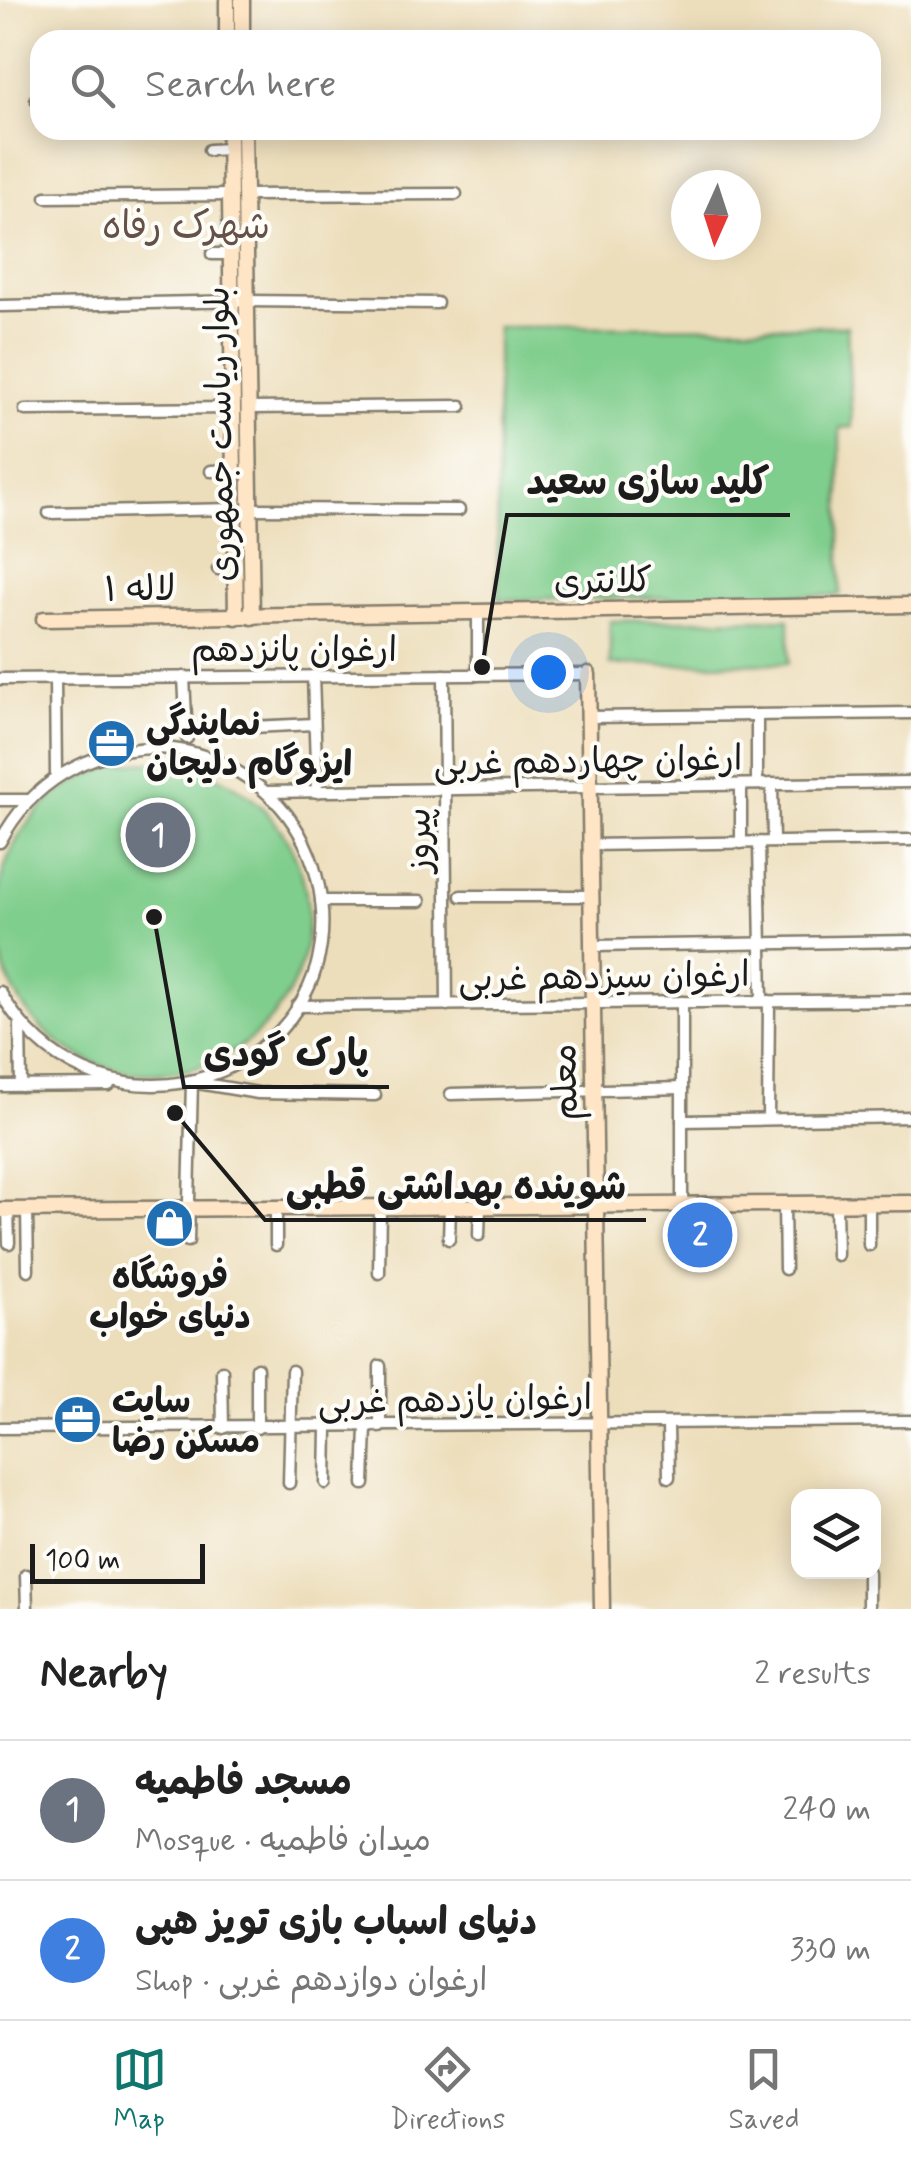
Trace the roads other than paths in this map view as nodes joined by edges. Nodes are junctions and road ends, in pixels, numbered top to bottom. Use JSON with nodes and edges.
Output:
{"nodes":[{"id":1,"x":227,"y":0,"type":"edge"},
{"id":2,"x":242,"y":0,"type":"edge"},
{"id":3,"x":228,"y":30,"type":"edge"},
{"id":4,"x":242,"y":30,"type":"edge"},
{"id":5,"x":229,"y":140,"type":"edge"},
{"id":6,"x":243,"y":140,"type":"edge"},
{"id":7,"x":229,"y":149,"type":"junction"},
{"id":8,"x":209,"y":150,"type":"dead end"},
{"id":9,"x":456,"y":194,"type":"dead end"},
{"id":10,"x":237,"y":195,"type":"junction"},
{"id":11,"x":46,"y":197,"type":"dead end"},
{"id":12,"x":212,"y":254,"type":"dead end"},
{"id":13,"x":231,"y":254,"type":"junction"},
{"id":14,"x":239,"y":278,"type":"junction"},
{"id":15,"x":437,"y":303,"type":"dead end"},
{"id":16,"x":0,"y":306,"type":"edge"},
{"id":17,"x":239,"y":309,"type":"junction"},
{"id":18,"x":461,"y":406,"type":"dead end"},
{"id":19,"x":241,"y":408,"type":"junction"},
{"id":20,"x":25,"y":410,"type":"dead end"},
{"id":21,"x":234,"y":470,"type":"junction"},
{"id":22,"x":211,"y":471,"type":"dead end"},
{"id":23,"x":242,"y":509,"type":"junction"},
{"id":24,"x":459,"y":510,"type":"dead end"},
{"id":25,"x":49,"y":513,"type":"dead end"},
{"id":26,"x":218,"y":568,"type":"dead end"},
{"id":27,"x":247,"y":568,"type":"junction"},
{"id":28,"x":911,"y":605,"type":"edge"},
{"id":29,"x":478,"y":612,"type":"junction"},
{"id":30,"x":244,"y":617,"type":"junction"},
{"id":31,"x":44,"y":620,"type":"dead end"},
{"id":32,"x":588,"y":674,"type":"joint"},
{"id":33,"x":444,"y":675,"type":"junction"},
{"id":34,"x":478,"y":675,"type":"junction"},
{"id":35,"x":313,"y":676,"type":"junction"},
{"id":36,"x":56,"y":678,"type":"junction"},
{"id":37,"x":184,"y":678,"type":"junction"},
{"id":38,"x":0,"y":679,"type":"edge"},
{"id":39,"x":911,"y":713,"type":"edge"},
{"id":40,"x":757,"y":715,"type":"junction"},
{"id":41,"x":588,"y":717,"type":"junction"},
{"id":42,"x":314,"y":724,"type":"junction"},
{"id":43,"x":230,"y":728,"type":"dead end"},
{"id":44,"x":186,"y":738,"type":"dead end"},
{"id":45,"x":56,"y":775,"type":"junction"},
{"id":46,"x":911,"y":782,"type":"edge"},
{"id":47,"x":742,"y":784,"type":"junction"},
{"id":48,"x":757,"y":784,"type":"junction"},
{"id":49,"x":772,"y":784,"type":"junction"},
{"id":50,"x":590,"y":787,"type":"junction"},
{"id":51,"x":445,"y":790,"type":"junction"},
{"id":52,"x":267,"y":792,"type":"junction"},
{"id":53,"x":317,"y":792,"type":"junction"},
{"id":54,"x":0,"y":800,"type":"edge"},
{"id":55,"x":29,"y":800,"type":"junction"},
{"id":56,"x":911,"y":840,"type":"edge"},
{"id":57,"x":0,"y":842,"type":"edge"},
{"id":58,"x":759,"y":842,"type":"junction"},
{"id":59,"x":773,"y":842,"type":"junction"},
{"id":60,"x":740,"y":843,"type":"junction"},
{"id":61,"x":590,"y":845,"type":"junction"},
{"id":62,"x":461,"y":896,"type":"dead end"},
{"id":63,"x":591,"y":896,"type":"junction"},
{"id":64,"x":321,"y":901,"type":"junction"},
{"id":65,"x":420,"y":901,"type":"dead end"},
{"id":66,"x":911,"y":941,"type":"edge"},
{"id":67,"x":762,"y":944,"type":"junction"},
{"id":68,"x":592,"y":946,"type":"junction"},
{"id":69,"x":0,"y":992,"type":"edge"},
{"id":70,"x":911,"y":1000,"type":"edge"},
{"id":71,"x":765,"y":1001,"type":"junction"},
{"id":72,"x":682,"y":1002,"type":"junction"},
{"id":73,"x":593,"y":1003,"type":"junction"},
{"id":74,"x":447,"y":1005,"type":"junction"},
{"id":75,"x":297,"y":1006,"type":"junction"},
{"id":76,"x":6,"y":1013,"type":"edge"},
{"id":77,"x":20,"y":1024,"type":"junction"},
{"id":78,"x":192,"y":1082,"type":"junction"},
{"id":79,"x":128,"y":1085,"type":"junction"},
{"id":80,"x":0,"y":1086,"type":"edge"},
{"id":81,"x":21,"y":1086,"type":"junction"},
{"id":82,"x":682,"y":1088,"type":"junction"},
{"id":83,"x":594,"y":1090,"type":"junction"},
{"id":84,"x":451,"y":1094,"type":"dead end"},
{"id":85,"x":374,"y":1095,"type":"dead end"},
{"id":86,"x":911,"y":1118,"type":"edge"},
{"id":87,"x":768,"y":1120,"type":"junction"},
{"id":88,"x":682,"y":1121,"type":"junction"},
{"id":89,"x":836,"y":1203,"type":"junction"},
{"id":90,"x":869,"y":1203,"type":"junction"},
{"id":91,"x":911,"y":1203,"type":"edge"},
{"id":92,"x":784,"y":1204,"type":"junction"},
{"id":93,"x":682,"y":1205,"type":"junction"},
{"id":94,"x":450,"y":1206,"type":"junction"},
{"id":95,"x":480,"y":1206,"type":"junction"},
{"id":96,"x":596,"y":1206,"type":"junction"},
{"id":97,"x":380,"y":1207,"type":"junction"},
{"id":98,"x":276,"y":1208,"type":"junction"},
{"id":99,"x":188,"y":1209,"type":"junction"},
{"id":100,"x":4,"y":1210,"type":"edge"},
{"id":101,"x":28,"y":1210,"type":"junction"},
{"id":102,"x":479,"y":1236,"type":"dead end"},
{"id":103,"x":450,"y":1239,"type":"dead end"},
{"id":104,"x":188,"y":1241,"type":"dead end"},
{"id":105,"x":8,"y":1243,"type":"dead end"},
{"id":106,"x":276,"y":1244,"type":"dead end"},
{"id":107,"x":870,"y":1246,"type":"dead end"},
{"id":108,"x":837,"y":1256,"type":"dead end"},
{"id":109,"x":785,"y":1269,"type":"dead end"},
{"id":110,"x":28,"y":1270,"type":"dead end"},
{"id":111,"x":379,"y":1273,"type":"dead end"},
{"id":112,"x":380,"y":1366,"type":"dead end"},
{"id":113,"x":257,"y":1368,"type":"dead end"},
{"id":114,"x":292,"y":1370,"type":"dead end"},
{"id":115,"x":222,"y":1371,"type":"dead end"},
{"id":116,"x":911,"y":1421,"type":"edge"},
{"id":117,"x":668,"y":1424,"type":"junction"},
{"id":118,"x":599,"y":1425,"type":"junction"},
{"id":119,"x":380,"y":1427,"type":"junction"},
{"id":120,"x":0,"y":1428,"type":"edge"},
{"id":121,"x":224,"y":1428,"type":"junction"},
{"id":122,"x":257,"y":1428,"type":"junction"},
{"id":123,"x":290,"y":1428,"type":"junction"},
{"id":124,"x":328,"y":1428,"type":"junction"},
{"id":125,"x":366,"y":1428,"type":"junction"},
{"id":126,"x":669,"y":1477,"type":"dead end"},
{"id":127,"x":289,"y":1482,"type":"dead end"},
{"id":128,"x":326,"y":1484,"type":"dead end"},
{"id":129,"x":364,"y":1484,"type":"dead end"},
{"id":130,"x":26,"y":1575,"type":"dead end"},
{"id":131,"x":868,"y":1579,"type":"edge"},
{"id":132,"x":27,"y":1609,"type":"edge"},
{"id":133,"x":602,"y":1609,"type":"edge"},
{"id":134,"x":868,"y":1609,"type":"edge"}],
"edges":[{"from":1,"to":3,"type":"street"},
{"from":2,"to":4,"type":"street"},
{"from":5,"to":7,"type":"street","name":"بلوار ریاست جمهوری"},
{"from":6,"to":10,"type":"street","name":"بلوار ریاست جمهوری"},
{"from":7,"to":8,"type":"street"},
{"from":7,"to":10,"type":"street","name":"بلوار ریاست جمهوری"},
{"from":9,"to":10,"type":"street"},
{"from":10,"to":11,"type":"street"},
{"from":10,"to":13,"type":"street","name":"بلوار ریاست جمهوری"},
{"from":10,"to":14,"type":"street","name":"بلوار ریاست جمهوری"},
{"from":12,"to":13,"type":"street"},
{"from":13,"to":14,"type":"street","name":"بلوار ریاست جمهوری"},
{"from":14,"to":17,"type":"street","name":"بلوار ریاست جمهوری"},
{"from":15,"to":17,"type":"street"},
{"from":16,"to":17,"type":"street"},
{"from":17,"to":19,"type":"street","name":"بلوار ریاست جمهوری"},
{"from":18,"to":19,"type":"street"},
{"from":19,"to":20,"type":"street"},
{"from":19,"to":21,"type":"street","name":"بلوار ریاست جمهوری"},
{"from":19,"to":23,"type":"street","name":"بلوار ریاست جمهوری"},
{"from":21,"to":22,"type":"street"},
{"from":21,"to":23,"type":"street","name":"بلوار ریاست جمهوری"},
{"from":23,"to":24,"type":"street"},
{"from":23,"to":25,"type":"street"},
{"from":23,"to":27,"type":"street","name":"بلوار ریاست جمهوری"},
{"from":26,"to":27,"type":"street"},
{"from":27,"to":30,"type":"street","name":"بلوار ریاست جمهوری"},
{"from":28,"to":29,"type":"street","name":"کلانتری"},
{"from":29,"to":30,"type":"street","name":"کلانتری"},
{"from":29,"to":34,"type":"street"},
{"from":30,"to":31,"type":"street","name":"لاله ۱"},
{"from":32,"to":34,"type":"street","name":"ارغوان پانزدهم"},
{"from":32,"to":41,"type":"street","name":"معلم"},
{"from":33,"to":34,"type":"street","name":"ارغوان پانزدهم"},
{"from":33,"to":35,"type":"street","name":"ارغوان پانزدهم"},
{"from":33,"to":51,"type":"street","name":"پیروز"},
{"from":35,"to":37,"type":"street","name":"ارغوان پانزدهم"},
{"from":35,"to":42,"type":"street"},
{"from":36,"to":37,"type":"street","name":"ارغوان پانزدهم"},
{"from":36,"to":38,"type":"street","name":"ارغوان پانزدهم"},
{"from":36,"to":45,"type":"street"},
{"from":37,"to":44,"type":"street"},
{"from":39,"to":40,"type":"street"},
{"from":40,"to":41,"type":"street"},
{"from":40,"to":48,"type":"street"},
{"from":41,"to":50,"type":"street","name":"معلم"},
{"from":42,"to":43,"type":"street"},
{"from":42,"to":53,"type":"street"},
{"from":45,"to":52,"type":"street"},
{"from":45,"to":55,"type":"street"},
{"from":46,"to":49,"type":"street","name":"ارغوان چهاردهم غربی"},
{"from":47,"to":48,"type":"street","name":"ارغوان چهاردهم غربی"},
{"from":47,"to":50,"type":"street","name":"ارغوان چهاردهم غربی"},
{"from":47,"to":60,"type":"street"},
{"from":48,"to":49,"type":"street","name":"ارغوان چهاردهم غربی"},
{"from":49,"to":59,"type":"street"},
{"from":50,"to":51,"type":"street","name":"ارغوان چهاردهم غربی"},
{"from":50,"to":61,"type":"street","name":"معلم"},
{"from":51,"to":53,"type":"street","name":"ارغوان چهاردهم غربی"},
{"from":51,"to":74,"type":"street","name":"پیروز"},
{"from":52,"to":53,"type":"street","name":"ارغوان چهاردهم غربی"},
{"from":52,"to":64,"type":"street"},
{"from":54,"to":55,"type":"street"},
{"from":55,"to":57,"type":"street"},
{"from":56,"to":59,"type":"street"},
{"from":58,"to":59,"type":"street"},
{"from":58,"to":60,"type":"street"},
{"from":58,"to":67,"type":"street"},
{"from":60,"to":61,"type":"street"},
{"from":61,"to":63,"type":"street","name":"معلم"},
{"from":62,"to":63,"type":"street"},
{"from":63,"to":68,"type":"street","name":"معلم"},
{"from":64,"to":65,"type":"street"},
{"from":64,"to":75,"type":"street"},
{"from":66,"to":67,"type":"street"},
{"from":67,"to":68,"type":"street"},
{"from":67,"to":71,"type":"street"},
{"from":68,"to":73,"type":"street","name":"معلم"},
{"from":69,"to":76,"type":"street"},
{"from":70,"to":71,"type":"street","name":"ارغوان سیزدهم غربی"},
{"from":71,"to":72,"type":"street","name":"ارغوان سیزدهم غربی"},
{"from":71,"to":87,"type":"street"},
{"from":72,"to":73,"type":"street","name":"ارغوان سیزدهم غربی"},
{"from":72,"to":82,"type":"street"},
{"from":73,"to":74,"type":"street","name":"ارغوان سیزدهم غربی"},
{"from":73,"to":83,"type":"street","name":"معلم"},
{"from":74,"to":75,"type":"street","name":"ارغوان سیزدهم غربی"},
{"from":75,"to":78,"type":"street"},
{"from":76,"to":77,"type":"street"},
{"from":77,"to":79,"type":"street"},
{"from":77,"to":81,"type":"street"},
{"from":78,"to":79,"type":"street"},
{"from":78,"to":85,"type":"street"},
{"from":78,"to":99,"type":"street"},
{"from":79,"to":81,"type":"street"},
{"from":80,"to":81,"type":"street"},
{"from":82,"to":83,"type":"street"},
{"from":82,"to":88,"type":"street"},
{"from":83,"to":84,"type":"street"},
{"from":83,"to":96,"type":"street","name":"معلم"},
{"from":86,"to":87,"type":"street"},
{"from":87,"to":88,"type":"street"},
{"from":88,"to":93,"type":"street"},
{"from":89,"to":90,"type":"street"},
{"from":89,"to":92,"type":"street"},
{"from":89,"to":108,"type":"street"},
{"from":90,"to":91,"type":"street"},
{"from":90,"to":107,"type":"street"},
{"from":92,"to":93,"type":"street"},
{"from":92,"to":109,"type":"street"},
{"from":93,"to":96,"type":"street"},
{"from":94,"to":95,"type":"street"},
{"from":94,"to":97,"type":"street"},
{"from":94,"to":103,"type":"street"},
{"from":95,"to":96,"type":"street"},
{"from":95,"to":102,"type":"street"},
{"from":96,"to":118,"type":"street","name":"معلم"},
{"from":97,"to":98,"type":"street"},
{"from":97,"to":111,"type":"street"},
{"from":98,"to":99,"type":"street"},
{"from":98,"to":106,"type":"street"},
{"from":99,"to":101,"type":"street"},
{"from":99,"to":104,"type":"street"},
{"from":100,"to":101,"type":"street"},
{"from":100,"to":105,"type":"street"},
{"from":101,"to":110,"type":"street"},
{"from":112,"to":119,"type":"street"},
{"from":113,"to":122,"type":"street"},
{"from":114,"to":123,"type":"street"},
{"from":115,"to":121,"type":"street"},
{"from":116,"to":117,"type":"street","name":"ارغوان یازدهم غربی"},
{"from":117,"to":118,"type":"street","name":"ارغوان یازدهم غربی"},
{"from":117,"to":126,"type":"street"},
{"from":118,"to":119,"type":"street","name":"ارغوان یازدهم غربی"},
{"from":118,"to":133,"type":"street","name":"معلم"},
{"from":119,"to":125,"type":"street","name":"ارغوان یازدهم غربی"},
{"from":120,"to":121,"type":"street","name":"ارغوان یازدهم غربی"},
{"from":121,"to":122,"type":"street","name":"ارغوان یازدهم غربی"},
{"from":122,"to":123,"type":"street","name":"ارغوان یازدهم غربی"},
{"from":123,"to":124,"type":"street","name":"ارغوان یازدهم غربی"},
{"from":123,"to":127,"type":"street"},
{"from":124,"to":125,"type":"street","name":"ارغوان یازدهم غربی"},
{"from":124,"to":128,"type":"street"},
{"from":125,"to":129,"type":"street"},
{"from":130,"to":132,"type":"street"},
{"from":131,"to":134,"type":"street"}]}
